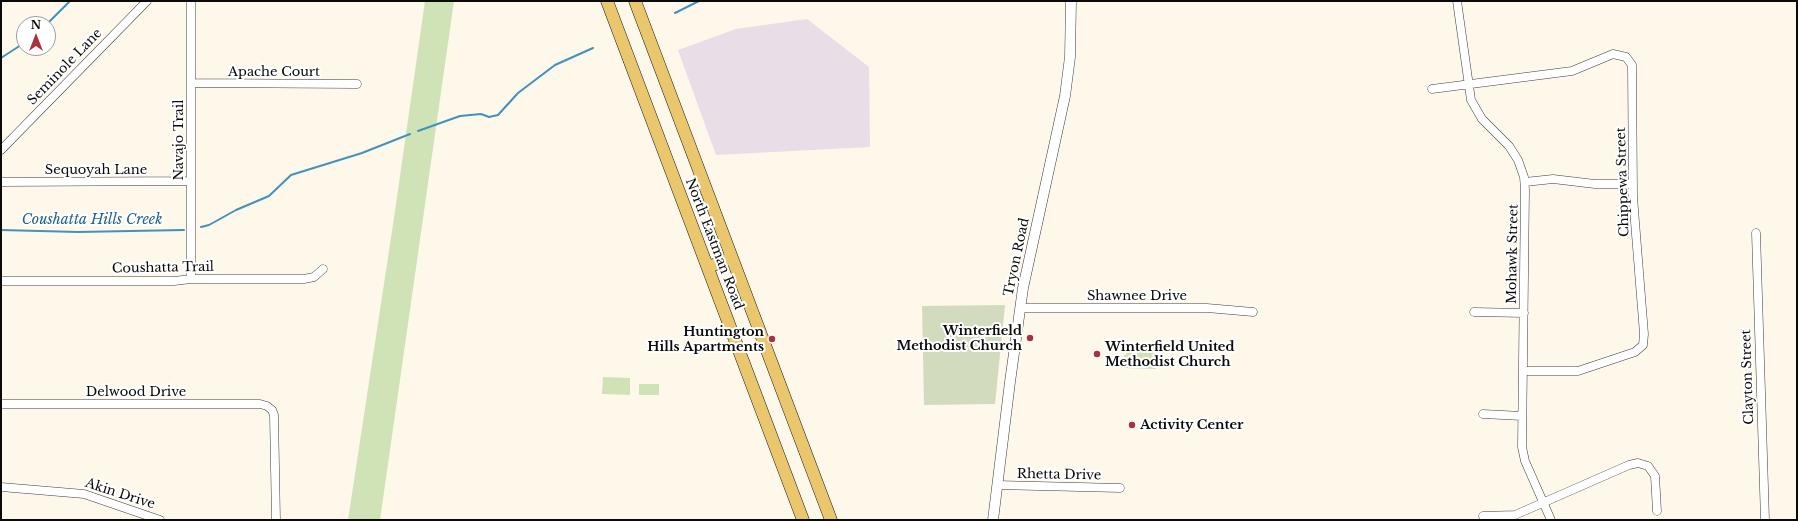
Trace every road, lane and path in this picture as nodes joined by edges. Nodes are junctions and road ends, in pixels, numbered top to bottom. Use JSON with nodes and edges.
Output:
{"nodes":[{"id":1,"x":147,"y":1,"type":"edge"},
{"id":2,"x":191,"y":1,"type":"edge"},
{"id":3,"x":607,"y":1,"type":"edge"},
{"id":4,"x":636,"y":1,"type":"edge"},
{"id":5,"x":1071,"y":1,"type":"edge"},
{"id":6,"x":1457,"y":1,"type":"edge"},
{"id":7,"x":191,"y":83,"type":"junction"},
{"id":8,"x":357,"y":84,"type":"dead end"},
{"id":9,"x":1468,"y":85,"type":"junction"},
{"id":10,"x":1432,"y":89,"type":"dead end"},
{"id":11,"x":1,"y":150,"type":"edge"},
{"id":12,"x":1,"y":182,"type":"edge"},
{"id":13,"x":191,"y":182,"type":"junction"},
{"id":14,"x":1525,"y":182,"type":"junction"},
{"id":15,"x":1633,"y":184,"type":"junction"},
{"id":16,"x":1756,"y":234,"type":"dead end"},
{"id":17,"x":732,"y":258,"type":"junction"},
{"id":18,"x":708,"y":268,"type":"junction"},
{"id":19,"x":323,"y":269,"type":"dead end"},
{"id":20,"x":191,"y":279,"type":"junction"},
{"id":21,"x":1,"y":281,"type":"edge"},
{"id":22,"x":1020,"y":308,"type":"junction"},
{"id":23,"x":1253,"y":312,"type":"dead end"},
{"id":24,"x":1474,"y":312,"type":"dead end"},
{"id":25,"x":1524,"y":313,"type":"junction"},
{"id":26,"x":1523,"y":371,"type":"junction"},
{"id":27,"x":1,"y":404,"type":"edge"},
{"id":28,"x":1482,"y":414,"type":"dead end"},
{"id":29,"x":1522,"y":416,"type":"junction"},
{"id":30,"x":997,"y":485,"type":"junction"},
{"id":31,"x":1,"y":487,"type":"edge"},
{"id":32,"x":1120,"y":488,"type":"dead end"},
{"id":33,"x":1543,"y":503,"type":"junction"},
{"id":34,"x":1658,"y":511,"type":"dead end"},
{"id":35,"x":1483,"y":516,"type":"dead end"},
{"id":36,"x":160,"y":520,"type":"edge"},
{"id":37,"x":276,"y":520,"type":"edge"},
{"id":38,"x":803,"y":520,"type":"edge"},
{"id":39,"x":831,"y":520,"type":"edge"},
{"id":40,"x":993,"y":520,"type":"edge"},
{"id":41,"x":1551,"y":520,"type":"edge"},
{"id":42,"x":1765,"y":520,"type":"edge"}],
"edges":[{"from":1,"to":11,"type":"street","name":"Seminole Lane"},
{"from":2,"to":7,"type":"street","name":"Navajo Trail"},
{"from":3,"to":18,"type":"main road","name":"North Eastman Road"},
{"from":4,"to":17,"type":"main road","name":"North Eastman Road"},
{"from":5,"to":22,"type":"street","name":"Tryon Road"},
{"from":6,"to":9,"type":"street","name":"Mohawk Street"},
{"from":7,"to":8,"type":"street","name":"Apache Court"},
{"from":7,"to":13,"type":"street","name":"Navajo Trail"},
{"from":9,"to":10,"type":"street","name":"Chippewa Street"},
{"from":9,"to":14,"type":"street","name":"Mohawk Street"},
{"from":9,"to":15,"type":"street","name":"Chippewa Street"},
{"from":12,"to":13,"type":"street","name":"Sequoyah Lane"},
{"from":13,"to":20,"type":"street","name":"Navajo Trail"},
{"from":14,"to":15,"type":"street"},
{"from":14,"to":25,"type":"street","name":"Mohawk Street"},
{"from":15,"to":26,"type":"street","name":"Chippewa Street"},
{"from":16,"to":42,"type":"street","name":"Clayton Street"},
{"from":17,"to":18,"type":"main road"},
{"from":17,"to":39,"type":"main road","name":"North Eastman Road"},
{"from":18,"to":38,"type":"main road","name":"North Eastman Road"},
{"from":19,"to":20,"type":"street","name":"Coushatta Trail"},
{"from":20,"to":21,"type":"street","name":"Coushatta Trail"},
{"from":22,"to":23,"type":"street","name":"Shawnee Drive"},
{"from":22,"to":30,"type":"street","name":"Tryon Road"},
{"from":24,"to":25,"type":"street"},
{"from":25,"to":26,"type":"street","name":"Mohawk Street"},
{"from":26,"to":29,"type":"street","name":"Mohawk Street"},
{"from":27,"to":37,"type":"street","name":"Delwood Drive"},
{"from":28,"to":29,"type":"street"},
{"from":29,"to":33,"type":"street","name":"Mohawk Street"},
{"from":30,"to":32,"type":"street","name":"Rhetta Drive"},
{"from":30,"to":40,"type":"street","name":"Tryon Road"},
{"from":31,"to":36,"type":"street","name":"Akin Drive"},
{"from":33,"to":34,"type":"street"},
{"from":33,"to":35,"type":"street"},
{"from":33,"to":41,"type":"street","name":"Mohawk Street"}]}
